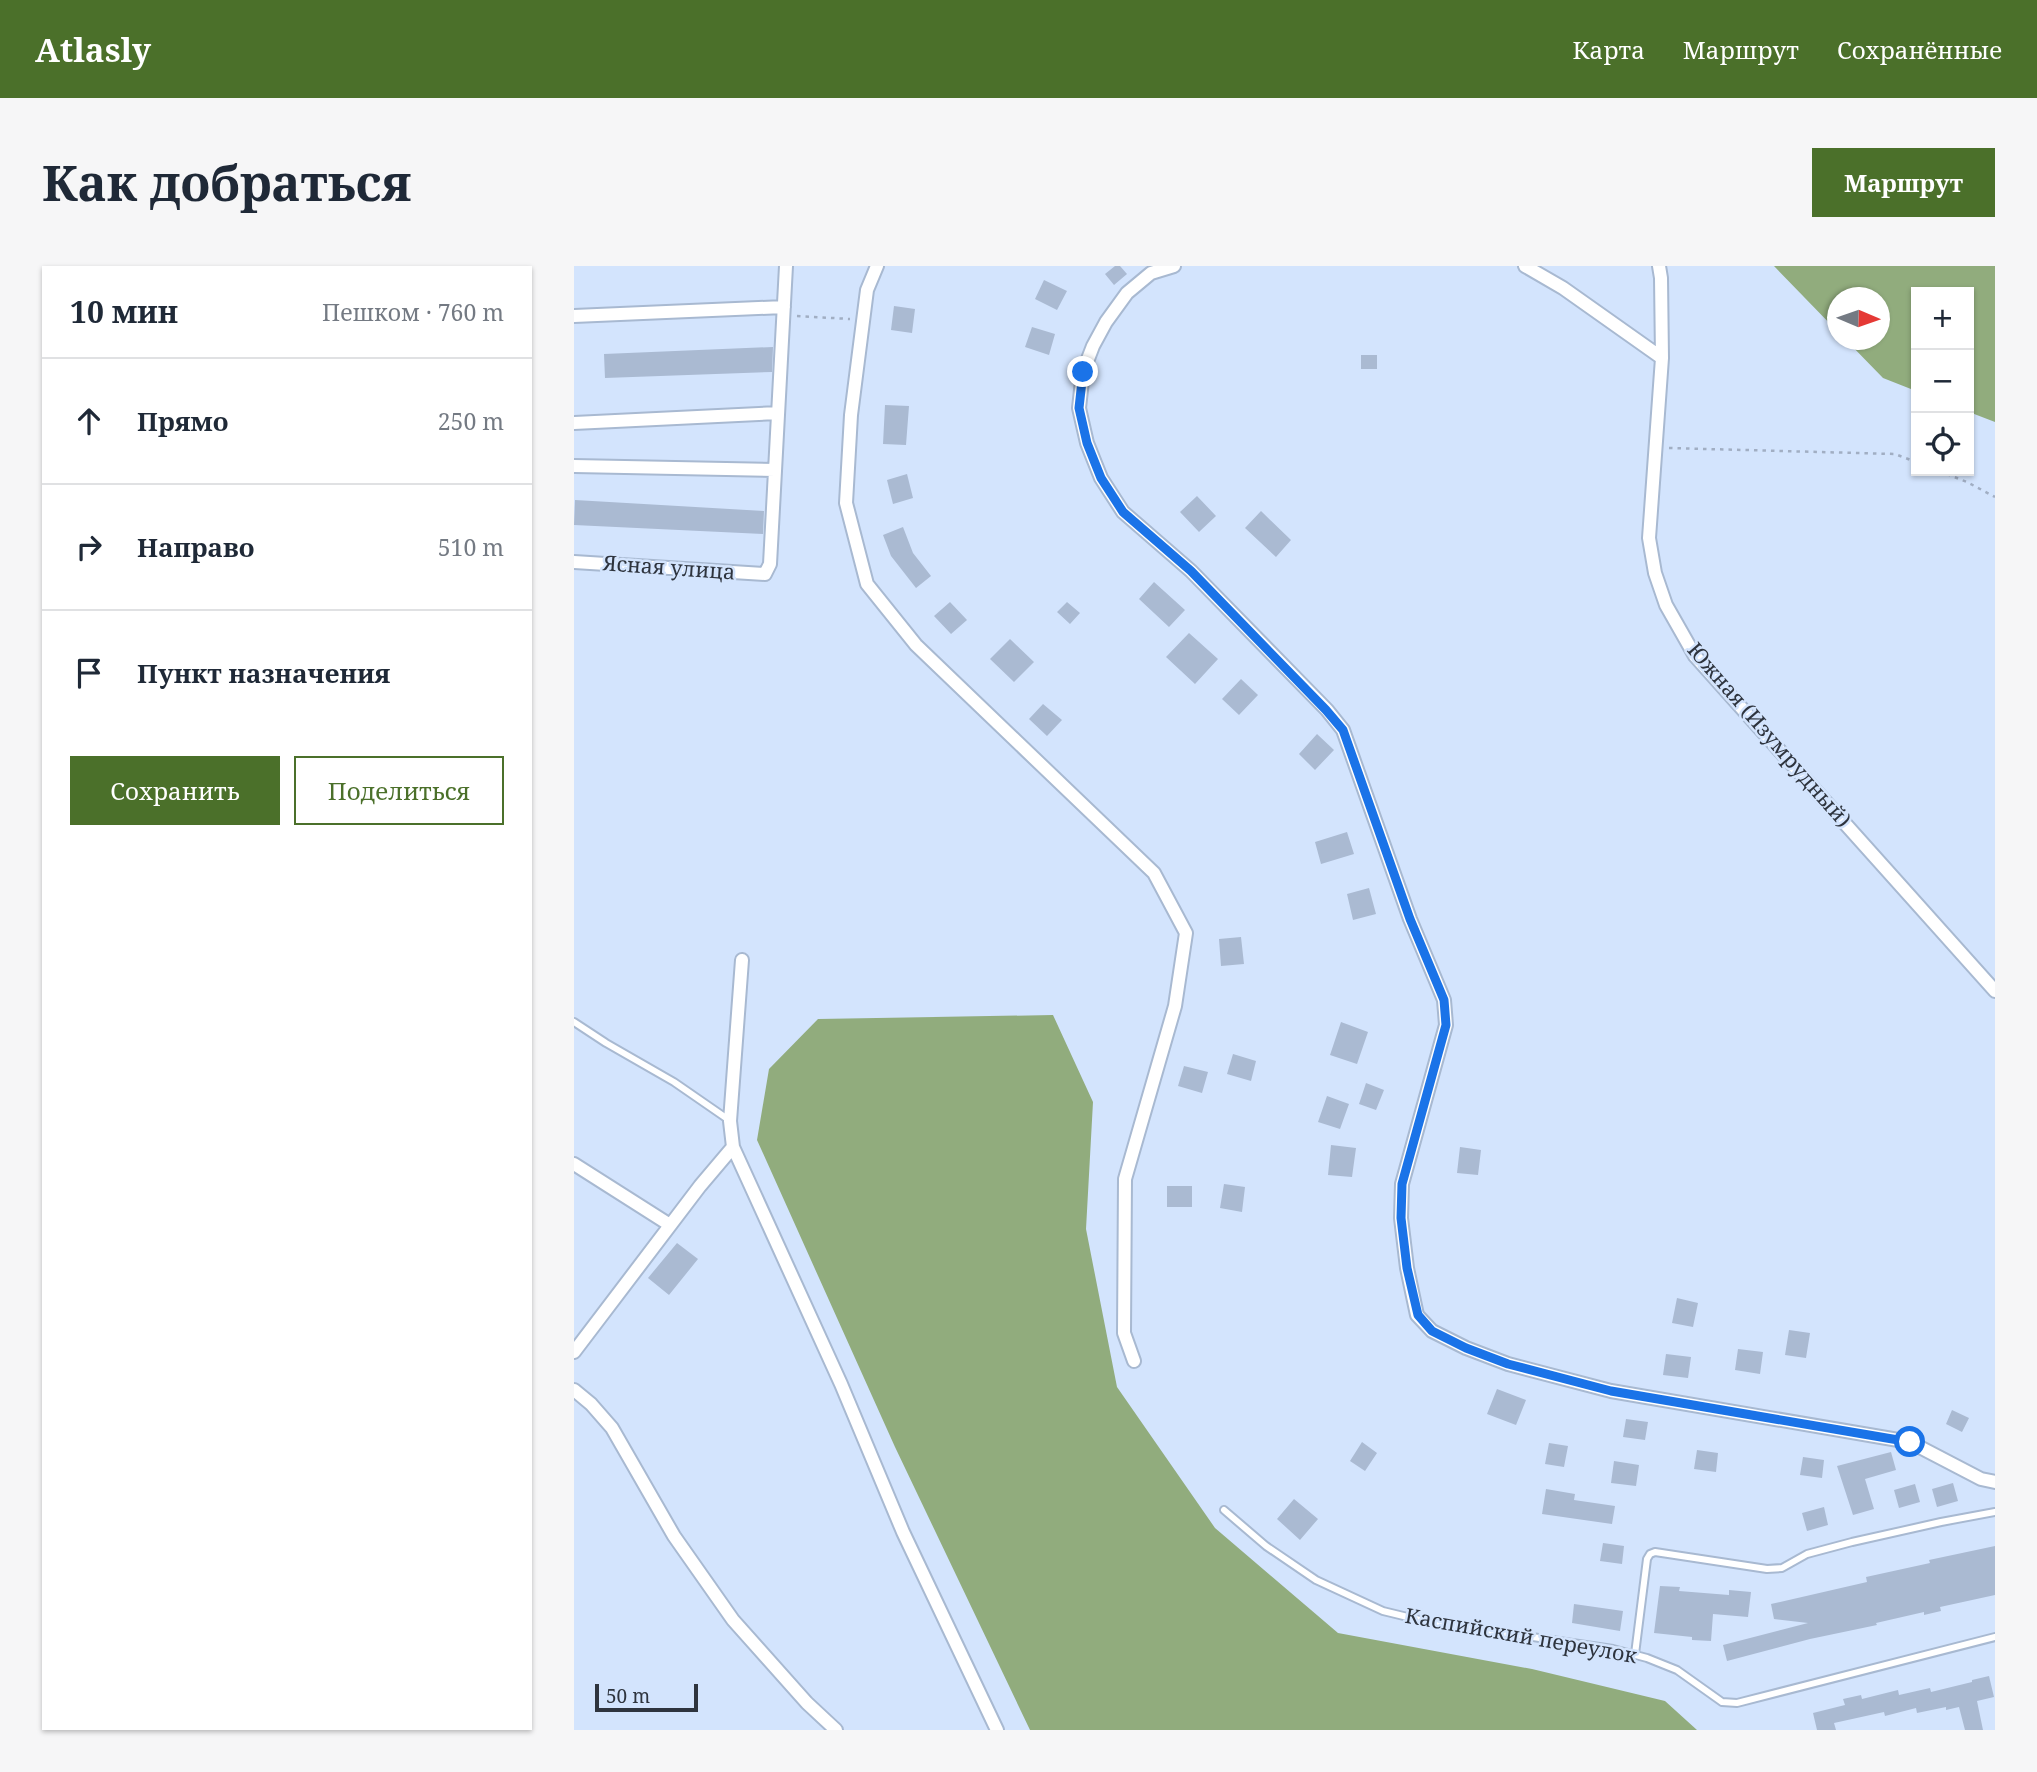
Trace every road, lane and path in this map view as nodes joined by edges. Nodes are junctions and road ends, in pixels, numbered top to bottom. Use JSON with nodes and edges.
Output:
{"nodes":[{"id":1,"x":786,"y":266,"type":"edge"},
{"id":2,"x":877,"y":266,"type":"edge"},
{"id":3,"x":1174,"y":266,"type":"edge"},
{"id":4,"x":1525,"y":266,"type":"edge"},
{"id":5,"x":1659,"y":266,"type":"edge"},
{"id":6,"x":784,"y":311,"type":"junction"},
{"id":7,"x":574,"y":316,"type":"edge"},
{"id":8,"x":863,"y":320,"type":"junction"},
{"id":9,"x":1662,"y":358,"type":"junction"},
{"id":10,"x":778,"y":413,"type":"junction"},
{"id":11,"x":574,"y":424,"type":"edge"},
{"id":12,"x":1655,"y":448,"type":"junction"},
{"id":13,"x":1911,"y":460,"type":"edge"},
{"id":14,"x":574,"y":466,"type":"edge"},
{"id":15,"x":775,"y":470,"type":"junction"},
{"id":16,"x":1952,"y":476,"type":"edge"},
{"id":17,"x":1995,"y":497,"type":"edge"},
{"id":18,"x":574,"y":562,"type":"edge"},
{"id":19,"x":742,"y":960,"type":"dead end"},
{"id":20,"x":1995,"y":991,"type":"edge"},
{"id":21,"x":574,"y":1022,"type":"edge"},
{"id":22,"x":730,"y":1121,"type":"junction"},
{"id":23,"x":733,"y":1147,"type":"junction"},
{"id":24,"x":574,"y":1164,"type":"edge"},
{"id":25,"x":670,"y":1225,"type":"junction"},
{"id":26,"x":574,"y":1352,"type":"edge"},
{"id":27,"x":1134,"y":1361,"type":"dead end"},
{"id":28,"x":574,"y":1391,"type":"edge"},
{"id":29,"x":1995,"y":1482,"type":"edge"},
{"id":30,"x":1224,"y":1510,"type":"dead end"},
{"id":31,"x":1995,"y":1512,"type":"edge"},
{"id":32,"x":1995,"y":1637,"type":"edge"},
{"id":33,"x":1635,"y":1654,"type":"junction"},
{"id":34,"x":836,"y":1730,"type":"edge"},
{"id":35,"x":998,"y":1730,"type":"edge"}],
"edges":[{"from":1,"to":6,"type":"street"},
{"from":2,"to":8,"type":"street"},
{"from":3,"to":29,"type":"street"},
{"from":4,"to":9,"type":"street"},
{"from":5,"to":9,"type":"street","name":"Южная (Изумрудный)"},
{"from":6,"to":7,"type":"street"},
{"from":6,"to":8,"type":"path"},
{"from":6,"to":10,"type":"street"},
{"from":8,"to":27,"type":"street"},
{"from":9,"to":12,"type":"street","name":"Южная (Изумрудный)"},
{"from":10,"to":11,"type":"street"},
{"from":10,"to":15,"type":"street"},
{"from":12,"to":13,"type":"path"},
{"from":12,"to":20,"type":"street","name":"Южная (Изумрудный)"},
{"from":14,"to":15,"type":"street"},
{"from":15,"to":18,"type":"street","name":"Ясная улица"},
{"from":16,"to":17,"type":"path"},
{"from":19,"to":22,"type":"street"},
{"from":21,"to":22,"type":"lane"},
{"from":22,"to":23,"type":"street"},
{"from":23,"to":25,"type":"street"},
{"from":23,"to":35,"type":"street"},
{"from":24,"to":25,"type":"street"},
{"from":25,"to":26,"type":"street"},
{"from":28,"to":34,"type":"street"},
{"from":30,"to":33,"type":"lane","name":"Каспийский переулок"},
{"from":31,"to":33,"type":"lane"},
{"from":32,"to":33,"type":"lane","name":"Каспийский переулок"}]}
